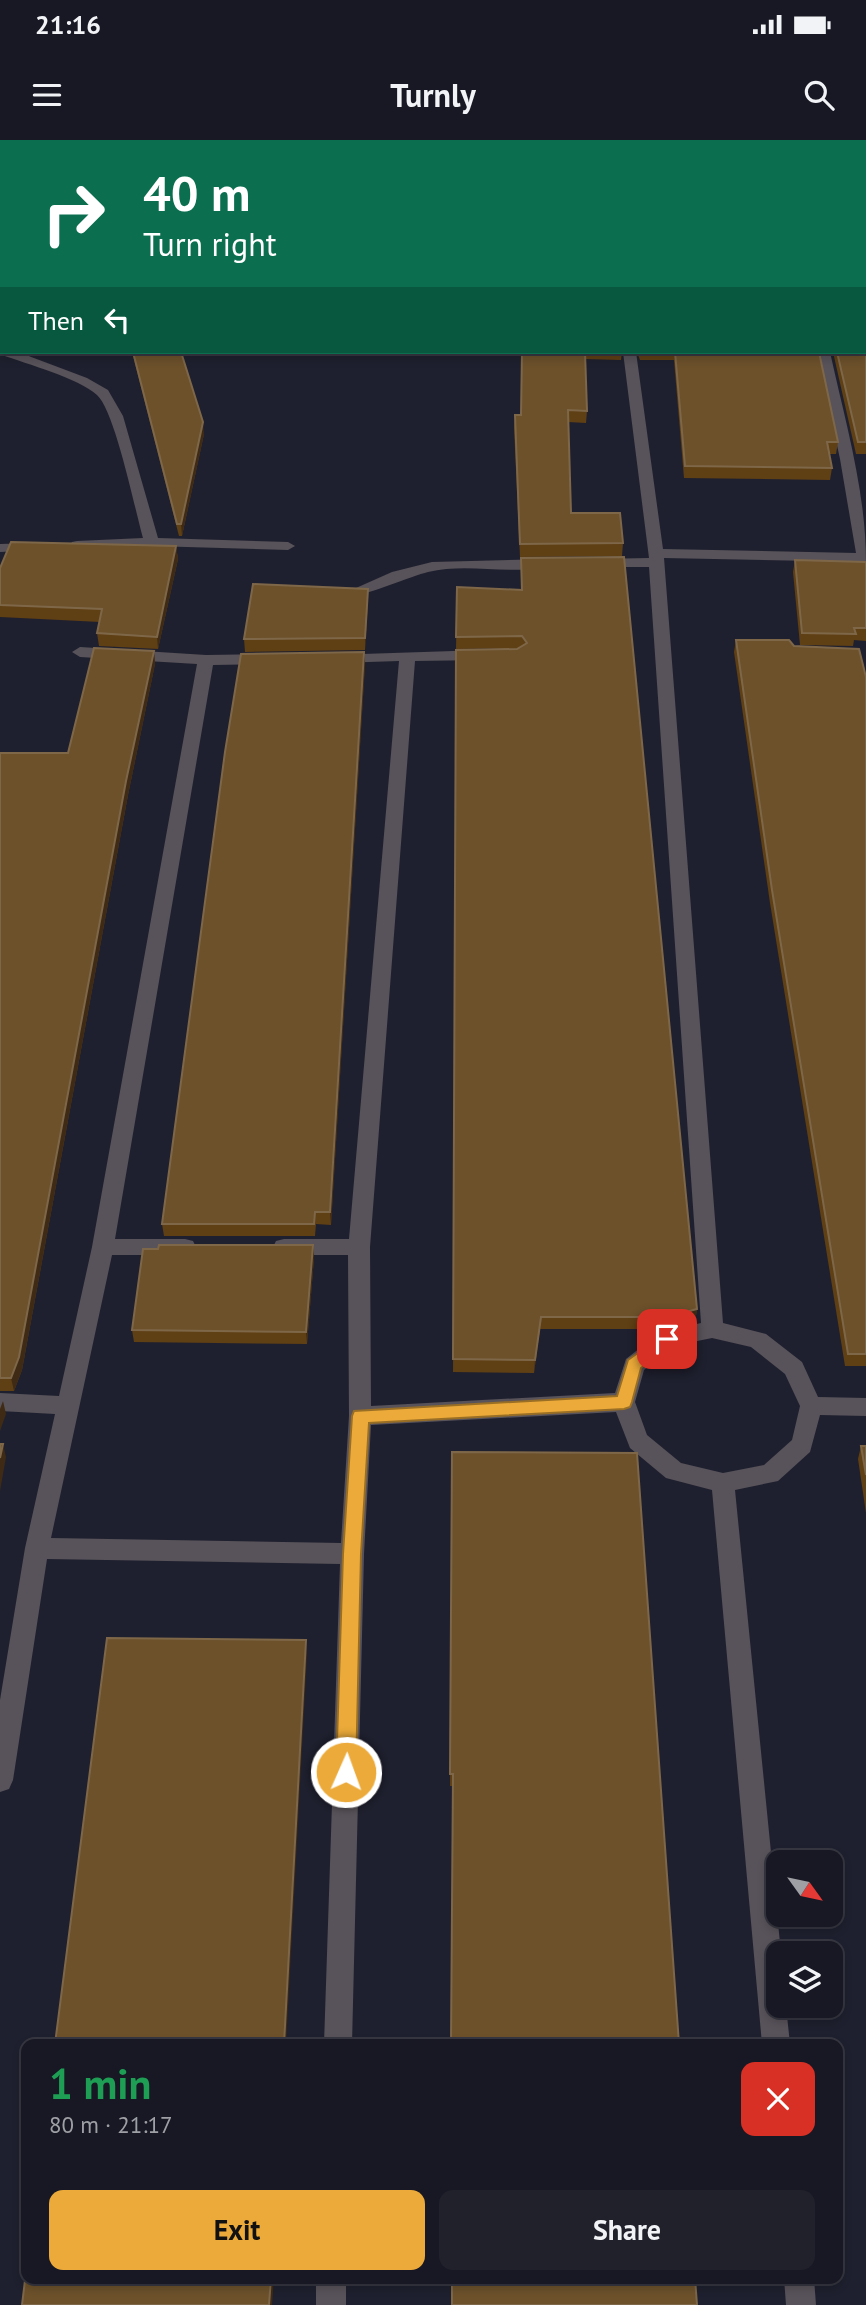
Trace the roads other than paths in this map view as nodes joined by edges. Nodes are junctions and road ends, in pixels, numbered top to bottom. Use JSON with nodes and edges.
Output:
{"nodes":[{"id":1,"x":12,"y":354,"type":"edge"},
{"id":2,"x":629,"y":354,"type":"edge"},
{"id":3,"x":823,"y":354,"type":"edge"},
{"id":4,"x":847,"y":459,"type":"junction"},
{"id":5,"x":866,"y":459,"type":"edge"},
{"id":6,"x":152,"y":542,"type":"junction"},
{"id":7,"x":288,"y":546,"type":"dead end"},
{"id":8,"x":0,"y":548,"type":"edge"},
{"id":9,"x":656,"y":558,"type":"junction"},
{"id":10,"x":865,"y":558,"type":"edge"},
{"id":11,"x":355,"y":592,"type":"edge"},
{"id":12,"x":80,"y":652,"type":"dead end"},
{"id":13,"x":503,"y":654,"type":"edge"},
{"id":14,"x":407,"y":657,"type":"junction"},
{"id":15,"x":289,"y":659,"type":"edge"},
{"id":16,"x":316,"y":659,"type":"edge"},
{"id":17,"x":206,"y":660,"type":"junction"},
{"id":18,"x":103,"y":1247,"type":"junction"},
{"id":19,"x":211,"y":1247,"type":"edge"},
{"id":20,"x":264,"y":1247,"type":"edge"},
{"id":21,"x":359,"y":1247,"type":"junction"},
{"id":22,"x":712,"y":1328,"type":"junction"},
{"id":23,"x":0,"y":1402,"type":"edge"},
{"id":24,"x":624,"y":1402,"type":"junction"},
{"id":25,"x":70,"y":1406,"type":"junction"},
{"id":26,"x":811,"y":1406,"type":"junction"},
{"id":27,"x":866,"y":1407,"type":"edge"},
{"id":28,"x":360,"y":1416,"type":"junction"},
{"id":29,"x":723,"y":1483,"type":"junction"},
{"id":30,"x":37,"y":1548,"type":"junction"},
{"id":31,"x":352,"y":1554,"type":"junction"},
{"id":32,"x":0,"y":1780,"type":"edge"},
{"id":33,"x":338,"y":2039,"type":"edge"},
{"id":34,"x":776,"y":2039,"type":"edge"},
{"id":35,"x":331,"y":2284,"type":"edge"},
{"id":36,"x":799,"y":2284,"type":"edge"},
{"id":37,"x":331,"y":2305,"type":"edge"},
{"id":38,"x":801,"y":2305,"type":"edge"}],
"edges":[{"from":1,"to":6,"type":"street"},
{"from":2,"to":9,"type":"street"},
{"from":3,"to":4,"type":"street"},
{"from":4,"to":5,"type":"street"},
{"from":4,"to":10,"type":"street"},
{"from":6,"to":7,"type":"street"},
{"from":6,"to":8,"type":"street"},
{"from":9,"to":10,"type":"street"},
{"from":9,"to":11,"type":"street"},
{"from":9,"to":22,"type":"street"},
{"from":12,"to":17,"type":"street"},
{"from":13,"to":14,"type":"street"},
{"from":14,"to":16,"type":"street"},
{"from":14,"to":21,"type":"street"},
{"from":15,"to":17,"type":"street"},
{"from":17,"to":18,"type":"street"},
{"from":18,"to":19,"type":"street"},
{"from":18,"to":25,"type":"street"},
{"from":20,"to":21,"type":"street"},
{"from":21,"to":28,"type":"street"},
{"from":22,"to":24,"type":"street"},
{"from":22,"to":26,"type":"street"},
{"from":23,"to":25,"type":"street"},
{"from":24,"to":28,"type":"street"},
{"from":24,"to":29,"type":"street"},
{"from":25,"to":30,"type":"street"},
{"from":26,"to":27,"type":"street"},
{"from":26,"to":29,"type":"street"},
{"from":28,"to":31,"type":"street"},
{"from":29,"to":34,"type":"street"},
{"from":30,"to":31,"type":"street"},
{"from":30,"to":32,"type":"street"},
{"from":31,"to":33,"type":"street"},
{"from":35,"to":37,"type":"street"},
{"from":36,"to":38,"type":"street"}]}
